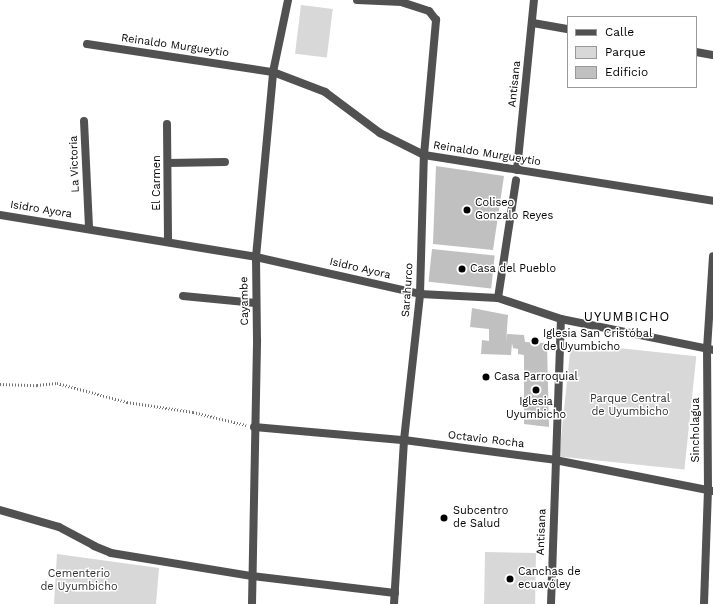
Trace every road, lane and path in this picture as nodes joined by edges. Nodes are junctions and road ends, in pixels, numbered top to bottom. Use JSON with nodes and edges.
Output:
{"nodes":[{"id":1,"x":288,"y":0,"type":"edge"},
{"id":2,"x":357,"y":0,"type":"edge"},
{"id":3,"x":534,"y":0,"type":"edge"},
{"id":4,"x":402,"y":1,"type":"edge"},
{"id":5,"x":533,"y":23,"type":"junction"},
{"id":6,"x":567,"y":29,"type":"edge"},
{"id":7,"x":87,"y":44,"type":"dead end"},
{"id":8,"x":697,"y":52,"type":"edge"},
{"id":9,"x":713,"y":55,"type":"edge"},
{"id":10,"x":273,"y":72,"type":"junction"},
{"id":11,"x":84,"y":121,"type":"dead end"},
{"id":12,"x":167,"y":124,"type":"dead end"},
{"id":13,"x":424,"y":155,"type":"junction"},
{"id":14,"x":225,"y":162,"type":"dead end"},
{"id":15,"x":168,"y":163,"type":"junction"},
{"id":16,"x":517,"y":170,"type":"junction"},
{"id":17,"x":516,"y":180,"type":"dead end"},
{"id":18,"x":713,"y":201,"type":"edge"},
{"id":19,"x":0,"y":214,"type":"edge"},
{"id":20,"x":89,"y":229,"type":"junction"},
{"id":21,"x":168,"y":242,"type":"junction"},
{"id":22,"x":713,"y":256,"type":"edge"},
{"id":23,"x":256,"y":257,"type":"junction"},
{"id":24,"x":420,"y":294,"type":"junction"},
{"id":25,"x":183,"y":296,"type":"dead end"},
{"id":26,"x":498,"y":298,"type":"junction"},
{"id":27,"x":256,"y":303,"type":"junction"},
{"id":28,"x":561,"y":320,"type":"junction"},
{"id":29,"x":710,"y":349,"type":"edge"},
{"id":30,"x":0,"y":384,"type":"edge"},
{"id":31,"x":254,"y":427,"type":"junction"},
{"id":32,"x":404,"y":440,"type":"junction"},
{"id":33,"x":555,"y":460,"type":"junction"},
{"id":34,"x":710,"y":491,"type":"edge"},
{"id":35,"x":0,"y":510,"type":"edge"},
{"id":36,"x":252,"y":576,"type":"junction"},
{"id":37,"x":395,"y":593,"type":"junction"},
{"id":38,"x":252,"y":604,"type":"edge"},
{"id":39,"x":394,"y":604,"type":"edge"},
{"id":40,"x":551,"y":604,"type":"edge"},
{"id":41,"x":704,"y":604,"type":"edge"}],
"edges":[{"from":1,"to":10,"type":"street","name":"Cayambe"},
{"from":2,"to":4,"type":"street","name":"Sarahurco"},
{"from":3,"to":5,"type":"street","name":"Antisana"},
{"from":4,"to":13,"type":"street","name":"Sarahurco"},
{"from":5,"to":6,"type":"street"},
{"from":5,"to":16,"type":"street","name":"Antisana"},
{"from":7,"to":10,"type":"street","name":"Reinaldo Murgueytio"},
{"from":8,"to":9,"type":"street"},
{"from":10,"to":13,"type":"street","name":"Reinaldo Murgueytio"},
{"from":10,"to":23,"type":"street","name":"Cayambe"},
{"from":11,"to":20,"type":"street","name":"La Victoria"},
{"from":12,"to":15,"type":"street","name":"El Carmen"},
{"from":13,"to":16,"type":"street","name":"Reinaldo Murgueytio"},
{"from":13,"to":24,"type":"street","name":"Sarahurco"},
{"from":14,"to":15,"type":"street"},
{"from":15,"to":21,"type":"street","name":"El Carmen"},
{"from":16,"to":18,"type":"street","name":"Reinaldo Murgueytio"},
{"from":17,"to":26,"type":"street"},
{"from":19,"to":20,"type":"street","name":"Isidro Ayora"},
{"from":20,"to":21,"type":"street","name":"Isidro Ayora"},
{"from":21,"to":23,"type":"street","name":"Isidro Ayora"},
{"from":22,"to":29,"type":"street","name":"Sincholagua"},
{"from":23,"to":24,"type":"street","name":"Isidro Ayora"},
{"from":23,"to":27,"type":"street","name":"Cayambe"},
{"from":24,"to":26,"type":"street","name":"Isidro Ayora"},
{"from":24,"to":32,"type":"street","name":"Sarahurco"},
{"from":25,"to":27,"type":"street"},
{"from":26,"to":28,"type":"street","name":"Isidro Ayora"},
{"from":27,"to":31,"type":"street","name":"Cayambe"},
{"from":28,"to":29,"type":"street","name":"Isidro Ayora"},
{"from":28,"to":33,"type":"street","name":"Antisana"},
{"from":29,"to":34,"type":"street","name":"Sincholagua"},
{"from":30,"to":31,"type":"path"},
{"from":31,"to":32,"type":"street","name":"Octavio Rocha"},
{"from":31,"to":36,"type":"street","name":"Cayambe"},
{"from":32,"to":33,"type":"street","name":"Octavio Rocha"},
{"from":32,"to":37,"type":"street","name":"Sarahurco"},
{"from":33,"to":34,"type":"street","name":"Octavio Rocha"},
{"from":33,"to":40,"type":"street","name":"Antisana"},
{"from":34,"to":41,"type":"street","name":"Sincholagua"},
{"from":35,"to":36,"type":"street"},
{"from":36,"to":37,"type":"street"},
{"from":36,"to":38,"type":"street","name":"Cayambe"},
{"from":37,"to":39,"type":"street","name":"Sarahurco"}]}
